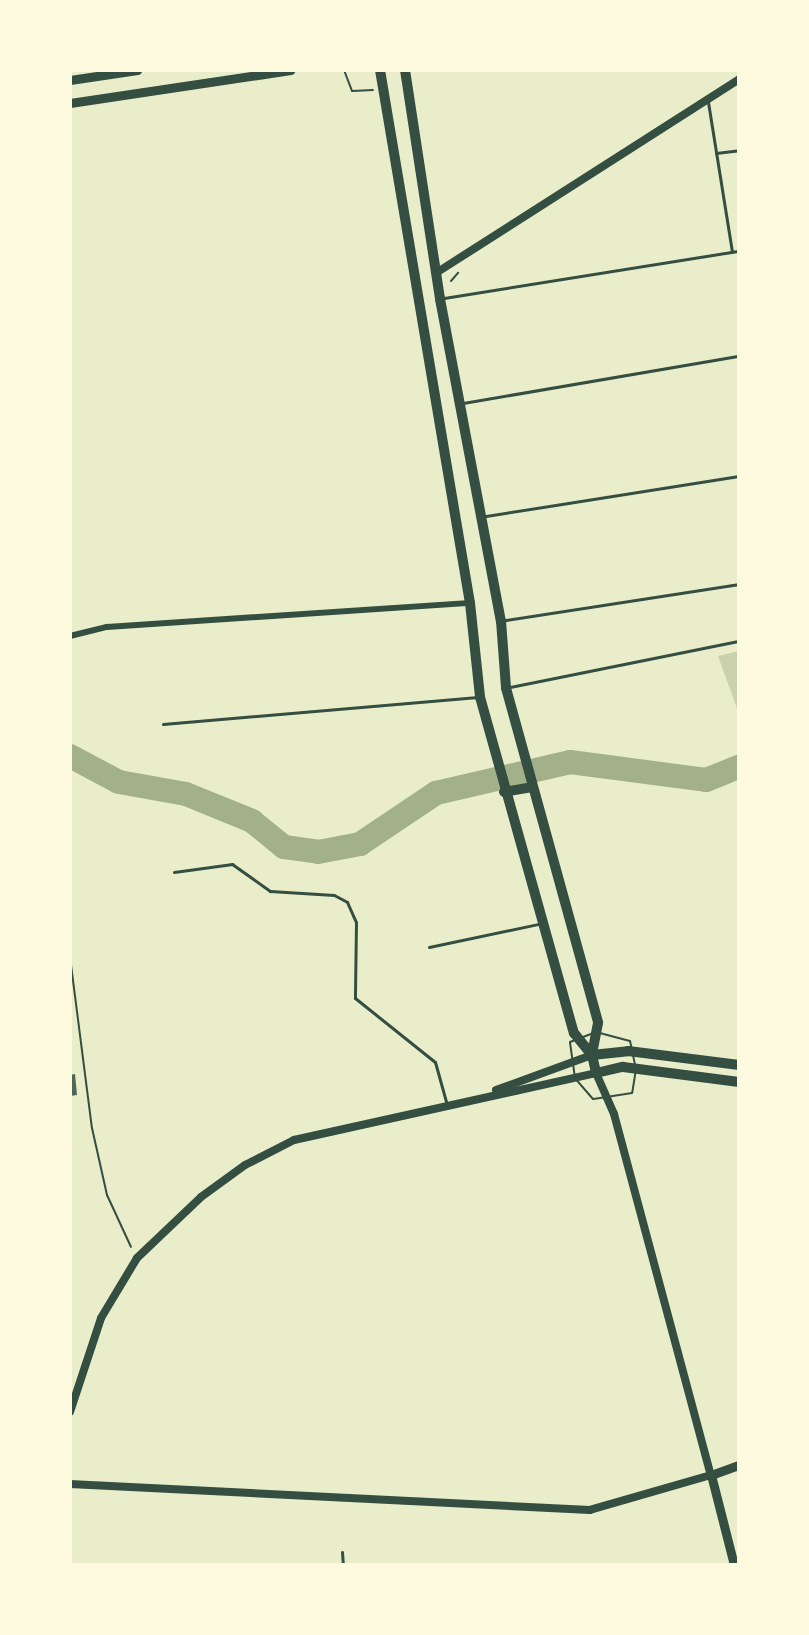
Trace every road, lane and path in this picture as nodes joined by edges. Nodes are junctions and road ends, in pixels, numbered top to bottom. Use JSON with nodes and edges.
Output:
{"nodes":[{"id":1,"x":137,"y":70,"type":"edge"},
{"id":2,"x":291,"y":70,"type":"edge"},
{"id":3,"x":380,"y":70,"type":"edge"},
{"id":4,"x":405,"y":70,"type":"edge"},
{"id":5,"x":259,"y":72,"type":"edge"},
{"id":6,"x":739,"y":79,"type":"edge"},
{"id":7,"x":70,"y":80,"type":"edge"},
{"id":8,"x":708,"y":99,"type":"junction"},
{"id":9,"x":70,"y":103,"type":"edge"},
{"id":10,"x":739,"y":150,"type":"edge"},
{"id":11,"x":716,"y":153,"type":"junction"},
{"id":12,"x":417,"y":156,"type":"junction"},
{"id":13,"x":398,"y":159,"type":"junction"},
{"id":14,"x":739,"y":251,"type":"edge"},
{"id":15,"x":732,"y":252,"type":"junction"},
{"id":16,"x":436,"y":273,"type":"junction"},
{"id":17,"x":440,"y":299,"type":"junction"},
{"id":18,"x":739,"y":356,"type":"edge"},
{"id":19,"x":462,"y":403,"type":"junction"},
{"id":20,"x":739,"y":476,"type":"edge"},
{"id":21,"x":483,"y":517,"type":"junction"},
{"id":22,"x":739,"y":584,"type":"edge"},
{"id":23,"x":470,"y":603,"type":"junction"},
{"id":24,"x":501,"y":621,"type":"junction"},
{"id":25,"x":70,"y":636,"type":"edge"},
{"id":26,"x":739,"y":641,"type":"edge"},
{"id":27,"x":506,"y":688,"type":"junction"},
{"id":28,"x":480,"y":697,"type":"junction"},
{"id":29,"x":163,"y":724,"type":"dead end"},
{"id":30,"x":531,"y":787,"type":"junction"},
{"id":31,"x":504,"y":792,"type":"junction"},
{"id":32,"x":174,"y":872,"type":"dead end"},
{"id":33,"x":542,"y":923,"type":"junction"},
{"id":34,"x":429,"y":947,"type":"dead end"},
{"id":35,"x":70,"y":957,"type":"edge"},
{"id":36,"x":592,"y":1055,"type":"junction"},
{"id":37,"x":739,"y":1065,"type":"edge"},
{"id":38,"x":596,"y":1073,"type":"junction"},
{"id":39,"x":739,"y":1082,"type":"edge"},
{"id":40,"x":465,"y":1102,"type":"junction"},
{"id":41,"x":447,"y":1105,"type":"junction"},
{"id":42,"x":137,"y":1258,"type":"junction"},
{"id":43,"x":70,"y":1412,"type":"edge"},
{"id":44,"x":739,"y":1465,"type":"edge"},
{"id":45,"x":711,"y":1475,"type":"junction"},
{"id":46,"x":70,"y":1484,"type":"edge"},
{"id":47,"x":342,"y":1552,"type":"dead end"},
{"id":48,"x":343,"y":1565,"type":"edge"},
{"id":49,"x":734,"y":1565,"type":"edge"}],
"edges":[{"from":1,"to":7,"type":"main road"},
{"from":2,"to":5,"type":"main road"},
{"from":3,"to":13,"type":"main road"},
{"from":4,"to":12,"type":"main road"},
{"from":5,"to":9,"type":"main road"},
{"from":6,"to":8,"type":"street"},
{"from":8,"to":11,"type":"lane"},
{"from":8,"to":16,"type":"street"},
{"from":10,"to":11,"type":"lane"},
{"from":11,"to":15,"type":"lane"},
{"from":12,"to":13,"type":"main road"},
{"from":12,"to":16,"type":"main road"},
{"from":13,"to":23,"type":"main road"},
{"from":14,"to":15,"type":"lane"},
{"from":15,"to":17,"type":"lane"},
{"from":16,"to":17,"type":"main road"},
{"from":17,"to":19,"type":"main road"},
{"from":18,"to":19,"type":"lane"},
{"from":19,"to":21,"type":"main road"},
{"from":20,"to":21,"type":"lane"},
{"from":21,"to":24,"type":"main road"},
{"from":22,"to":24,"type":"lane"},
{"from":23,"to":25,"type":"street"},
{"from":23,"to":28,"type":"main road"},
{"from":24,"to":27,"type":"main road"},
{"from":26,"to":27,"type":"lane"},
{"from":27,"to":30,"type":"main road"},
{"from":28,"to":29,"type":"lane"},
{"from":28,"to":31,"type":"main road"},
{"from":30,"to":31,"type":"main road"},
{"from":30,"to":36,"type":"main road"},
{"from":31,"to":33,"type":"main road"},
{"from":32,"to":41,"type":"lane"},
{"from":33,"to":34,"type":"lane"},
{"from":33,"to":36,"type":"main road"},
{"from":35,"to":42,"type":"path"},
{"from":36,"to":37,"type":"main road"},
{"from":36,"to":38,"type":"main road"},
{"from":36,"to":40,"type":"street"},
{"from":38,"to":39,"type":"main road"},
{"from":38,"to":40,"type":"street"},
{"from":38,"to":45,"type":"street"},
{"from":40,"to":41,"type":"street"},
{"from":41,"to":42,"type":"street"},
{"from":42,"to":43,"type":"street"},
{"from":44,"to":45,"type":"main road"},
{"from":45,"to":46,"type":"street"},
{"from":45,"to":49,"type":"main road"},
{"from":47,"to":48,"type":"lane"}]}
